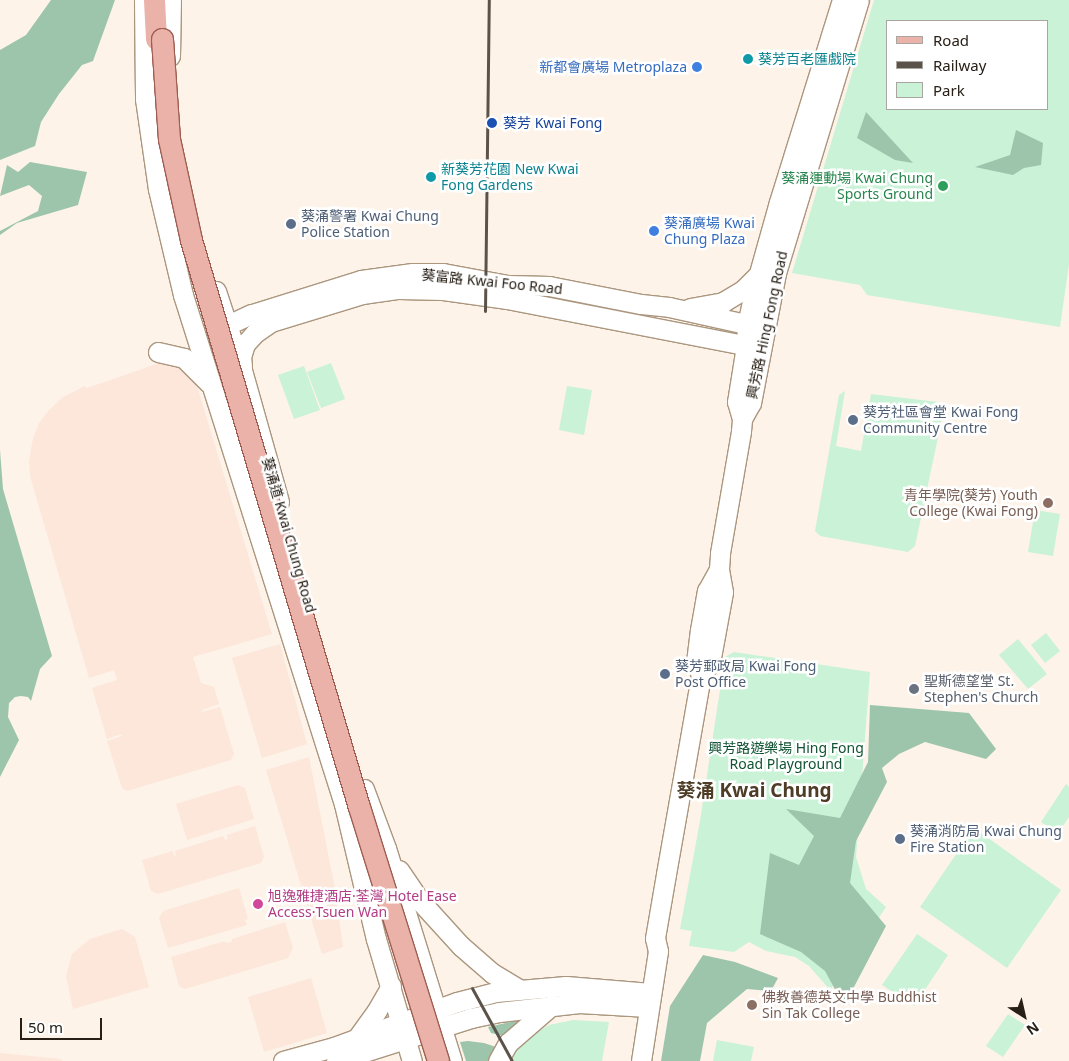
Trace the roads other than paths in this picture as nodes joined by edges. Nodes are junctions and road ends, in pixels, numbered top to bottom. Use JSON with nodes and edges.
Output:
{"nodes":[{"id":1,"x":144,"y":0,"type":"edge"},
{"id":2,"x":154,"y":0,"type":"edge"},
{"id":3,"x":161,"y":0,"type":"edge"},
{"id":4,"x":171,"y":0,"type":"edge"},
{"id":5,"x":842,"y":0,"type":"edge"},
{"id":6,"x":859,"y":0,"type":"edge"},
{"id":7,"x":159,"y":39,"type":"junction"},
{"id":8,"x":208,"y":269,"type":"junction"},
{"id":9,"x":759,"y":274,"type":"junction"},
{"id":10,"x":669,"y":307,"type":"junction"},
{"id":11,"x":271,"y":308,"type":"junction"},
{"id":12,"x":228,"y":324,"type":"junction"},
{"id":13,"x":755,"y":327,"type":"junction"},
{"id":14,"x":198,"y":340,"type":"junction"},
{"id":15,"x":753,"y":347,"type":"junction"},
{"id":16,"x":158,"y":352,"type":"dead end"},
{"id":17,"x":242,"y":370,"type":"junction"},
{"id":18,"x":214,"y":390,"type":"junction"},
{"id":19,"x":386,"y":848,"type":"junction"},
{"id":20,"x":391,"y":986,"type":"junction"},
{"id":21,"x":520,"y":989,"type":"junction"},
{"id":22,"x":643,"y":999,"type":"junction"},
{"id":23,"x":552,"y":1005,"type":"junction"},
{"id":24,"x":436,"y":1009,"type":"junction"},
{"id":25,"x":442,"y":1028,"type":"junction"},
{"id":26,"x":404,"y":1031,"type":"junction"},
{"id":27,"x":369,"y":1050,"type":"edge"},
{"id":28,"x":283,"y":1061,"type":"edge"},
{"id":29,"x":336,"y":1061,"type":"edge"},
{"id":30,"x":412,"y":1061,"type":"edge"},
{"id":31,"x":430,"y":1061,"type":"edge"},
{"id":32,"x":438,"y":1061,"type":"edge"},
{"id":33,"x":452,"y":1061,"type":"edge"},
{"id":34,"x":498,"y":1061,"type":"edge"},
{"id":35,"x":630,"y":1061,"type":"edge"},
{"id":36,"x":641,"y":1061,"type":"edge"}],
"edges":[{"from":1,"to":14,"type":"main road","name":"葵涌道 Kwai Chung Road"},
{"from":2,"to":7,"type":"main road","name":"葵涌道 Kwai Chung Road"},
{"from":3,"to":7,"type":"main road","name":"葵涌道 Kwai Chung Road"},
{"from":4,"to":8,"type":"main road","name":"葵涌道 Kwai Chung Road"},
{"from":5,"to":9,"type":"main road","name":"興芳路 Hing Fong Road"},
{"from":6,"to":13,"type":"main road","name":"興芳路 Hing Fong Road"},
{"from":7,"to":31,"type":"main road","name":"葵涌道 Kwai Chung Road"},
{"from":7,"to":32,"type":"main road","name":"葵涌道 Kwai Chung Road","bridge":true},
{"from":8,"to":11,"type":"main road"},
{"from":8,"to":12,"type":"main road","name":"葵涌道 Kwai Chung Road"},
{"from":9,"to":10,"type":"main road"},
{"from":9,"to":13,"type":"main road","name":"興芳路 Hing Fong Road"},
{"from":10,"to":11,"type":"main road","name":"葵富路 Kwai Foo Road"},
{"from":10,"to":13,"type":"main road","name":"葵富路 Kwai Foo Road"},
{"from":11,"to":12,"type":"main road","name":"葵富路 Kwai Foo Road"},
{"from":12,"to":14,"type":"main road","name":"葵富路 Kwai Foo Road"},
{"from":12,"to":17,"type":"main road","name":"葵涌道 Kwai Chung Road"},
{"from":13,"to":15,"type":"main road","name":"興芳路 Hing Fong Road"},
{"from":14,"to":18,"type":"main road","name":"葵涌道 Kwai Chung Road"},
{"from":15,"to":17,"type":"main road","name":"葵富路 Kwai Foo Road"},
{"from":15,"to":22,"type":"main road","name":"興芳路 Hing Fong Road"},
{"from":16,"to":18,"type":"main road"},
{"from":17,"to":19,"type":"main road","name":"葵涌道 Kwai Chung Road"},
{"from":18,"to":20,"type":"main road","name":"葵涌道 Kwai Chung Road"},
{"from":19,"to":21,"type":"main road"},
{"from":19,"to":24,"type":"main road","name":"葵涌道 Kwai Chung Road"},
{"from":20,"to":26,"type":"main road","name":"葵涌道 Kwai Chung Road"},
{"from":20,"to":27,"type":"main road"},
{"from":21,"to":22,"type":"main road"},
{"from":21,"to":24,"type":"main road"},
{"from":22,"to":23,"type":"main road"},
{"from":22,"to":35,"type":"main road","name":"興芳路 Hing Fong Road"},
{"from":22,"to":36,"type":"main road","name":"興芳路 Hing Fong Road"},
{"from":23,"to":25,"type":"main road"},
{"from":23,"to":34,"type":"main road"},
{"from":24,"to":25,"type":"main road","name":"葵涌道 Kwai Chung Road"},
{"from":24,"to":26,"type":"main road"},
{"from":25,"to":26,"type":"main road"},
{"from":25,"to":33,"type":"main road","name":"葵涌道 Kwai Chung Road"},
{"from":26,"to":27,"type":"main road"},
{"from":26,"to":30,"type":"main road","name":"葵涌道 Kwai Chung Road"},
{"from":27,"to":28,"type":"main road"},
{"from":27,"to":29,"type":"main road"}]}
